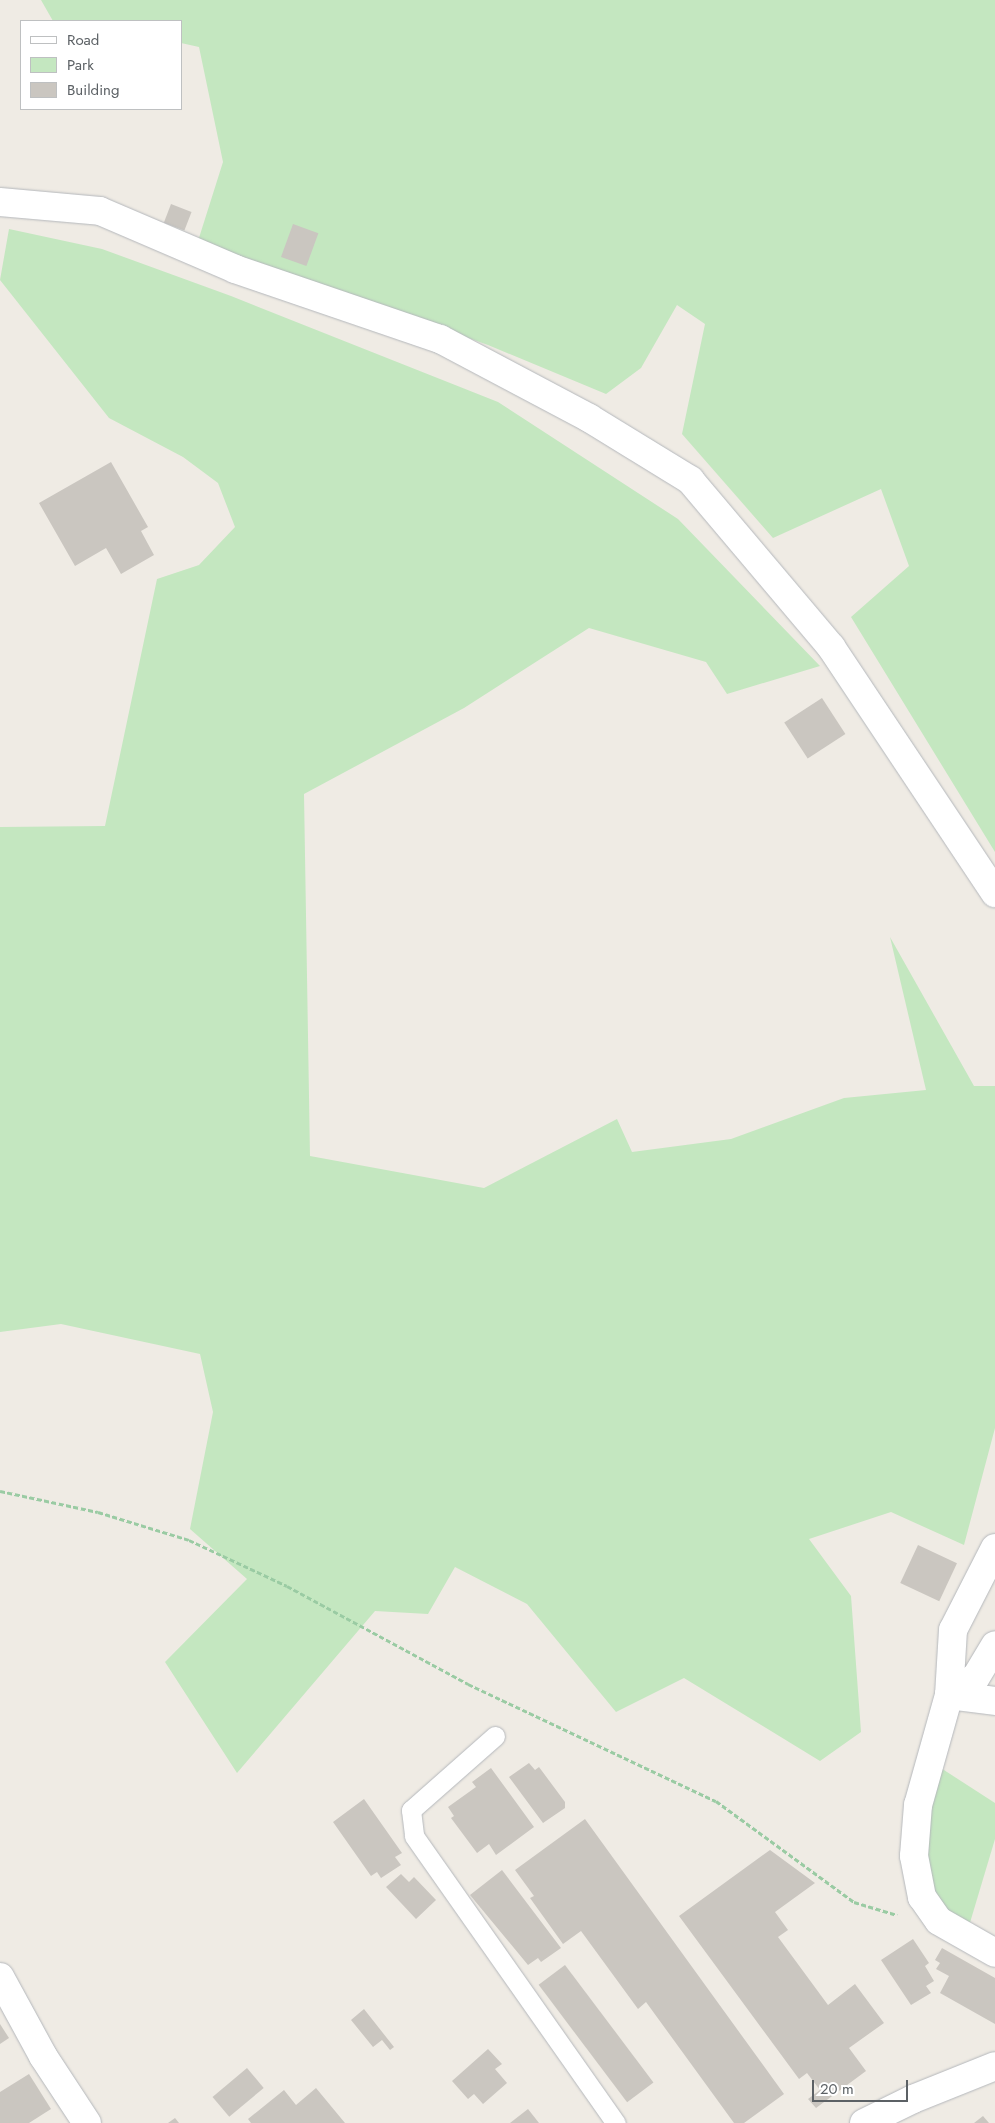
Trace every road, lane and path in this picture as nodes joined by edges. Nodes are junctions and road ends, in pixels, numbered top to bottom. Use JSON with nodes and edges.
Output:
{"nodes":[{"id":1,"x":0,"y":202,"type":"edge"},
{"id":2,"x":995,"y":893,"type":"edge"},
{"id":3,"x":0,"y":1491,"type":"edge"},
{"id":4,"x":995,"y":1548,"type":"edge"},
{"id":5,"x":995,"y":1645,"type":"edge"},
{"id":6,"x":949,"y":1695,"type":"junction"},
{"id":7,"x":995,"y":1701,"type":"edge"},
{"id":8,"x":495,"y":1736,"type":"dead end"},
{"id":9,"x":939,"y":1921,"type":"junction"},
{"id":10,"x":995,"y":1953,"type":"edge"},
{"id":11,"x":0,"y":1977,"type":"edge"},
{"id":12,"x":995,"y":2066,"type":"edge"},
{"id":13,"x":87,"y":2123,"type":"edge"},
{"id":14,"x":616,"y":2123,"type":"edge"},
{"id":15,"x":864,"y":2123,"type":"edge"}],
"edges":[{"from":1,"to":2,"type":"street"},
{"from":3,"to":9,"type":"path"},
{"from":4,"to":6,"type":"street"},
{"from":5,"to":6,"type":"street"},
{"from":6,"to":7,"type":"street"},
{"from":6,"to":9,"type":"street"},
{"from":8,"to":14,"type":"lane"},
{"from":9,"to":10,"type":"street"},
{"from":11,"to":13,"type":"street"},
{"from":12,"to":15,"type":"street"}]}
